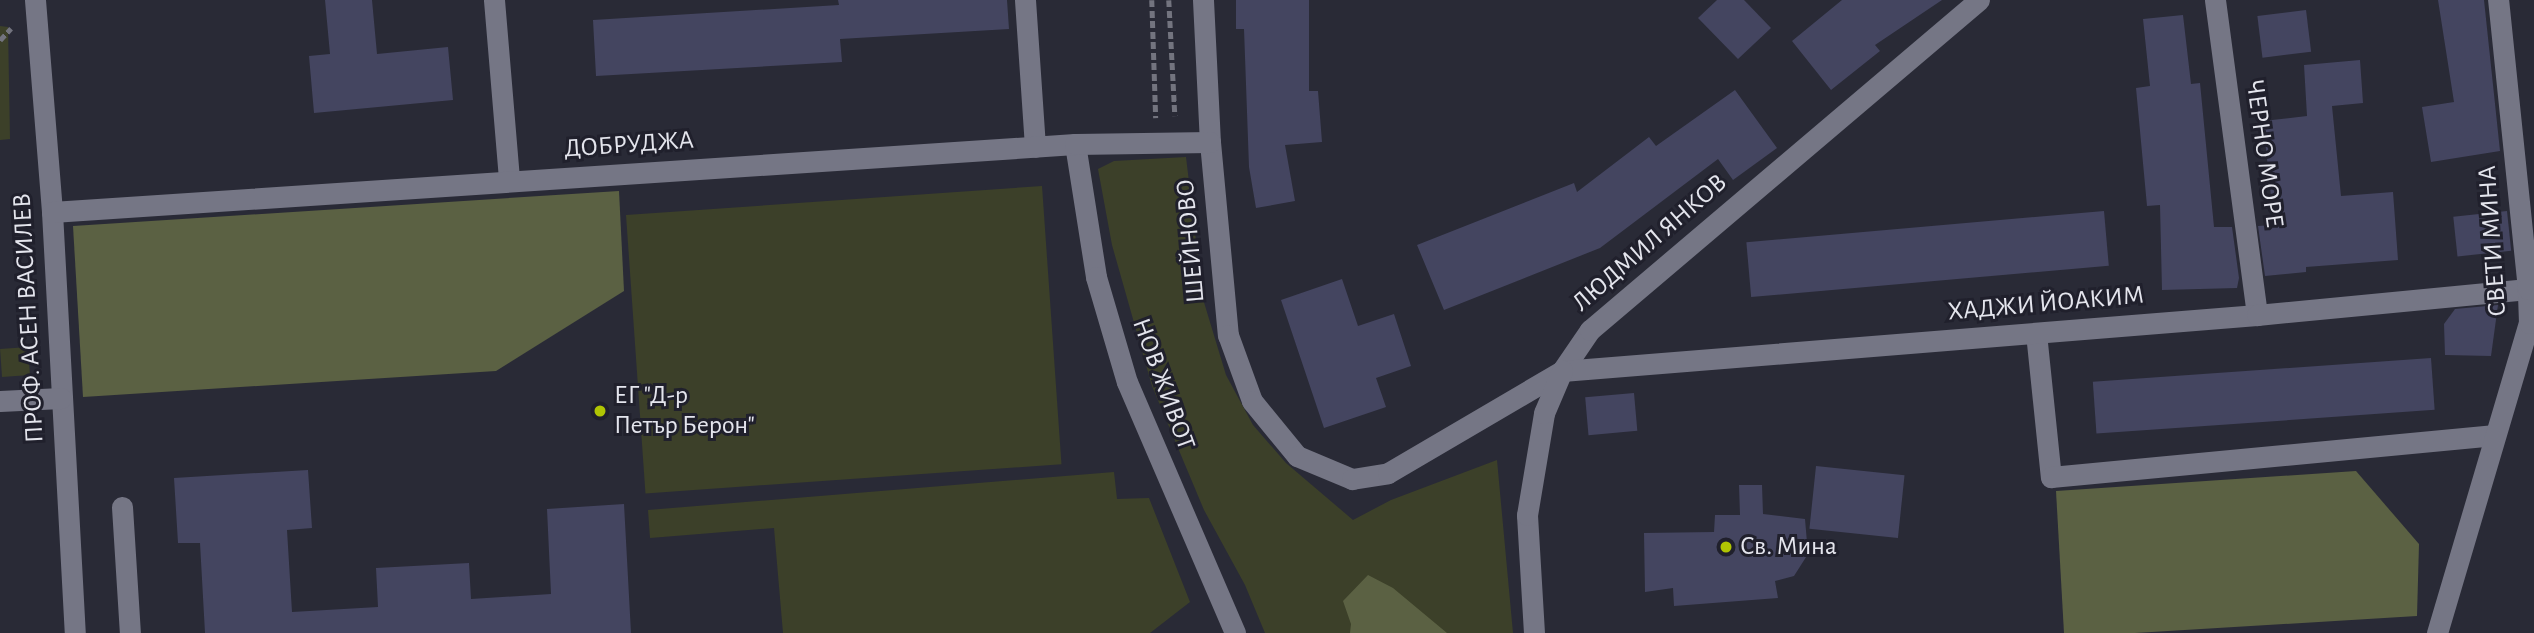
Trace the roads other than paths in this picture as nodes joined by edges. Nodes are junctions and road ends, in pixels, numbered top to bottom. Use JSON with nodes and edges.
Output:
{"nodes":[{"id":1,"x":35,"y":0,"type":"edge"},
{"id":2,"x":494,"y":0,"type":"edge"},
{"id":3,"x":1025,"y":0,"type":"edge"},
{"id":4,"x":1203,"y":0,"type":"edge"},
{"id":5,"x":1979,"y":0,"type":"edge"},
{"id":6,"x":2215,"y":0,"type":"edge"},
{"id":7,"x":2498,"y":0,"type":"edge"},
{"id":8,"x":1210,"y":142,"type":"junction"},
{"id":9,"x":1075,"y":144,"type":"junction"},
{"id":10,"x":1035,"y":148,"type":"junction"},
{"id":11,"x":509,"y":180,"type":"junction"},
{"id":12,"x":52,"y":212,"type":"junction"},
{"id":13,"x":2531,"y":287,"type":"edge"},
{"id":14,"x":2257,"y":315,"type":"junction"},
{"id":15,"x":2531,"y":323,"type":"edge"},
{"id":16,"x":2036,"y":333,"type":"junction"},
{"id":17,"x":1562,"y":372,"type":"junction"},
{"id":18,"x":61,"y":398,"type":"junction"},
{"id":19,"x":0,"y":401,"type":"edge"},
{"id":20,"x":2495,"y":435,"type":"junction"},
{"id":21,"x":1297,"y":456,"type":"joint"},
{"id":22,"x":121,"y":507,"type":"dead end"},
{"id":23,"x":75,"y":633,"type":"edge"},
{"id":24,"x":130,"y":633,"type":"edge"},
{"id":25,"x":1235,"y":633,"type":"edge"},
{"id":26,"x":1534,"y":633,"type":"edge"},
{"id":27,"x":2437,"y":633,"type":"edge"}],
"edges":[{"from":1,"to":12,"type":"street","name":"ПРОФ. АСЕН ВАСИЛЕВ"},
{"from":2,"to":11,"type":"street"},
{"from":3,"to":10,"type":"street"},
{"from":4,"to":8,"type":"street","name":"ШЕЙНОВО"},
{"from":5,"to":17,"type":"street","name":"ЛЮДМИЛ ЯНКОВ"},
{"from":6,"to":14,"type":"street","name":"ЧЕРНО МОРЕ"},
{"from":7,"to":13,"type":"street","name":"СВЕТИ МИНА"},
{"from":8,"to":9,"type":"street","name":"ДОБРУДЖА"},
{"from":8,"to":21,"type":"street","name":"ШЕЙНОВО"},
{"from":9,"to":10,"type":"street","name":"ДОБРУДЖА"},
{"from":9,"to":25,"type":"street","name":"НОВ ЖИВОТ"},
{"from":10,"to":11,"type":"street","name":"ДОБРУДЖА"},
{"from":11,"to":12,"type":"street","name":"ДОБРУДЖА"},
{"from":12,"to":18,"type":"street","name":"ПРОФ. АСЕН ВАСИЛЕВ"},
{"from":13,"to":14,"type":"street","name":"ХАДЖИ ЙОАКИМ"},
{"from":13,"to":15,"type":"street","name":"СВЕТИ МИНА"},
{"from":14,"to":16,"type":"street","name":"ХАДЖИ ЙОАКИМ"},
{"from":15,"to":20,"type":"street","name":"СВЕТИ МИНА"},
{"from":16,"to":17,"type":"street","name":"ХАДЖИ ЙОАКИМ"},
{"from":16,"to":20,"type":"street"},
{"from":17,"to":21,"type":"street","name":"ЛЮДМИЛ ЯНКОВ"},
{"from":17,"to":26,"type":"street"},
{"from":18,"to":19,"type":"street"},
{"from":18,"to":23,"type":"street","name":"ПРОФ. АСЕН ВАСИЛЕВ"},
{"from":20,"to":27,"type":"street","name":"СВЕТИ МИНА"},
{"from":22,"to":24,"type":"street"}]}
